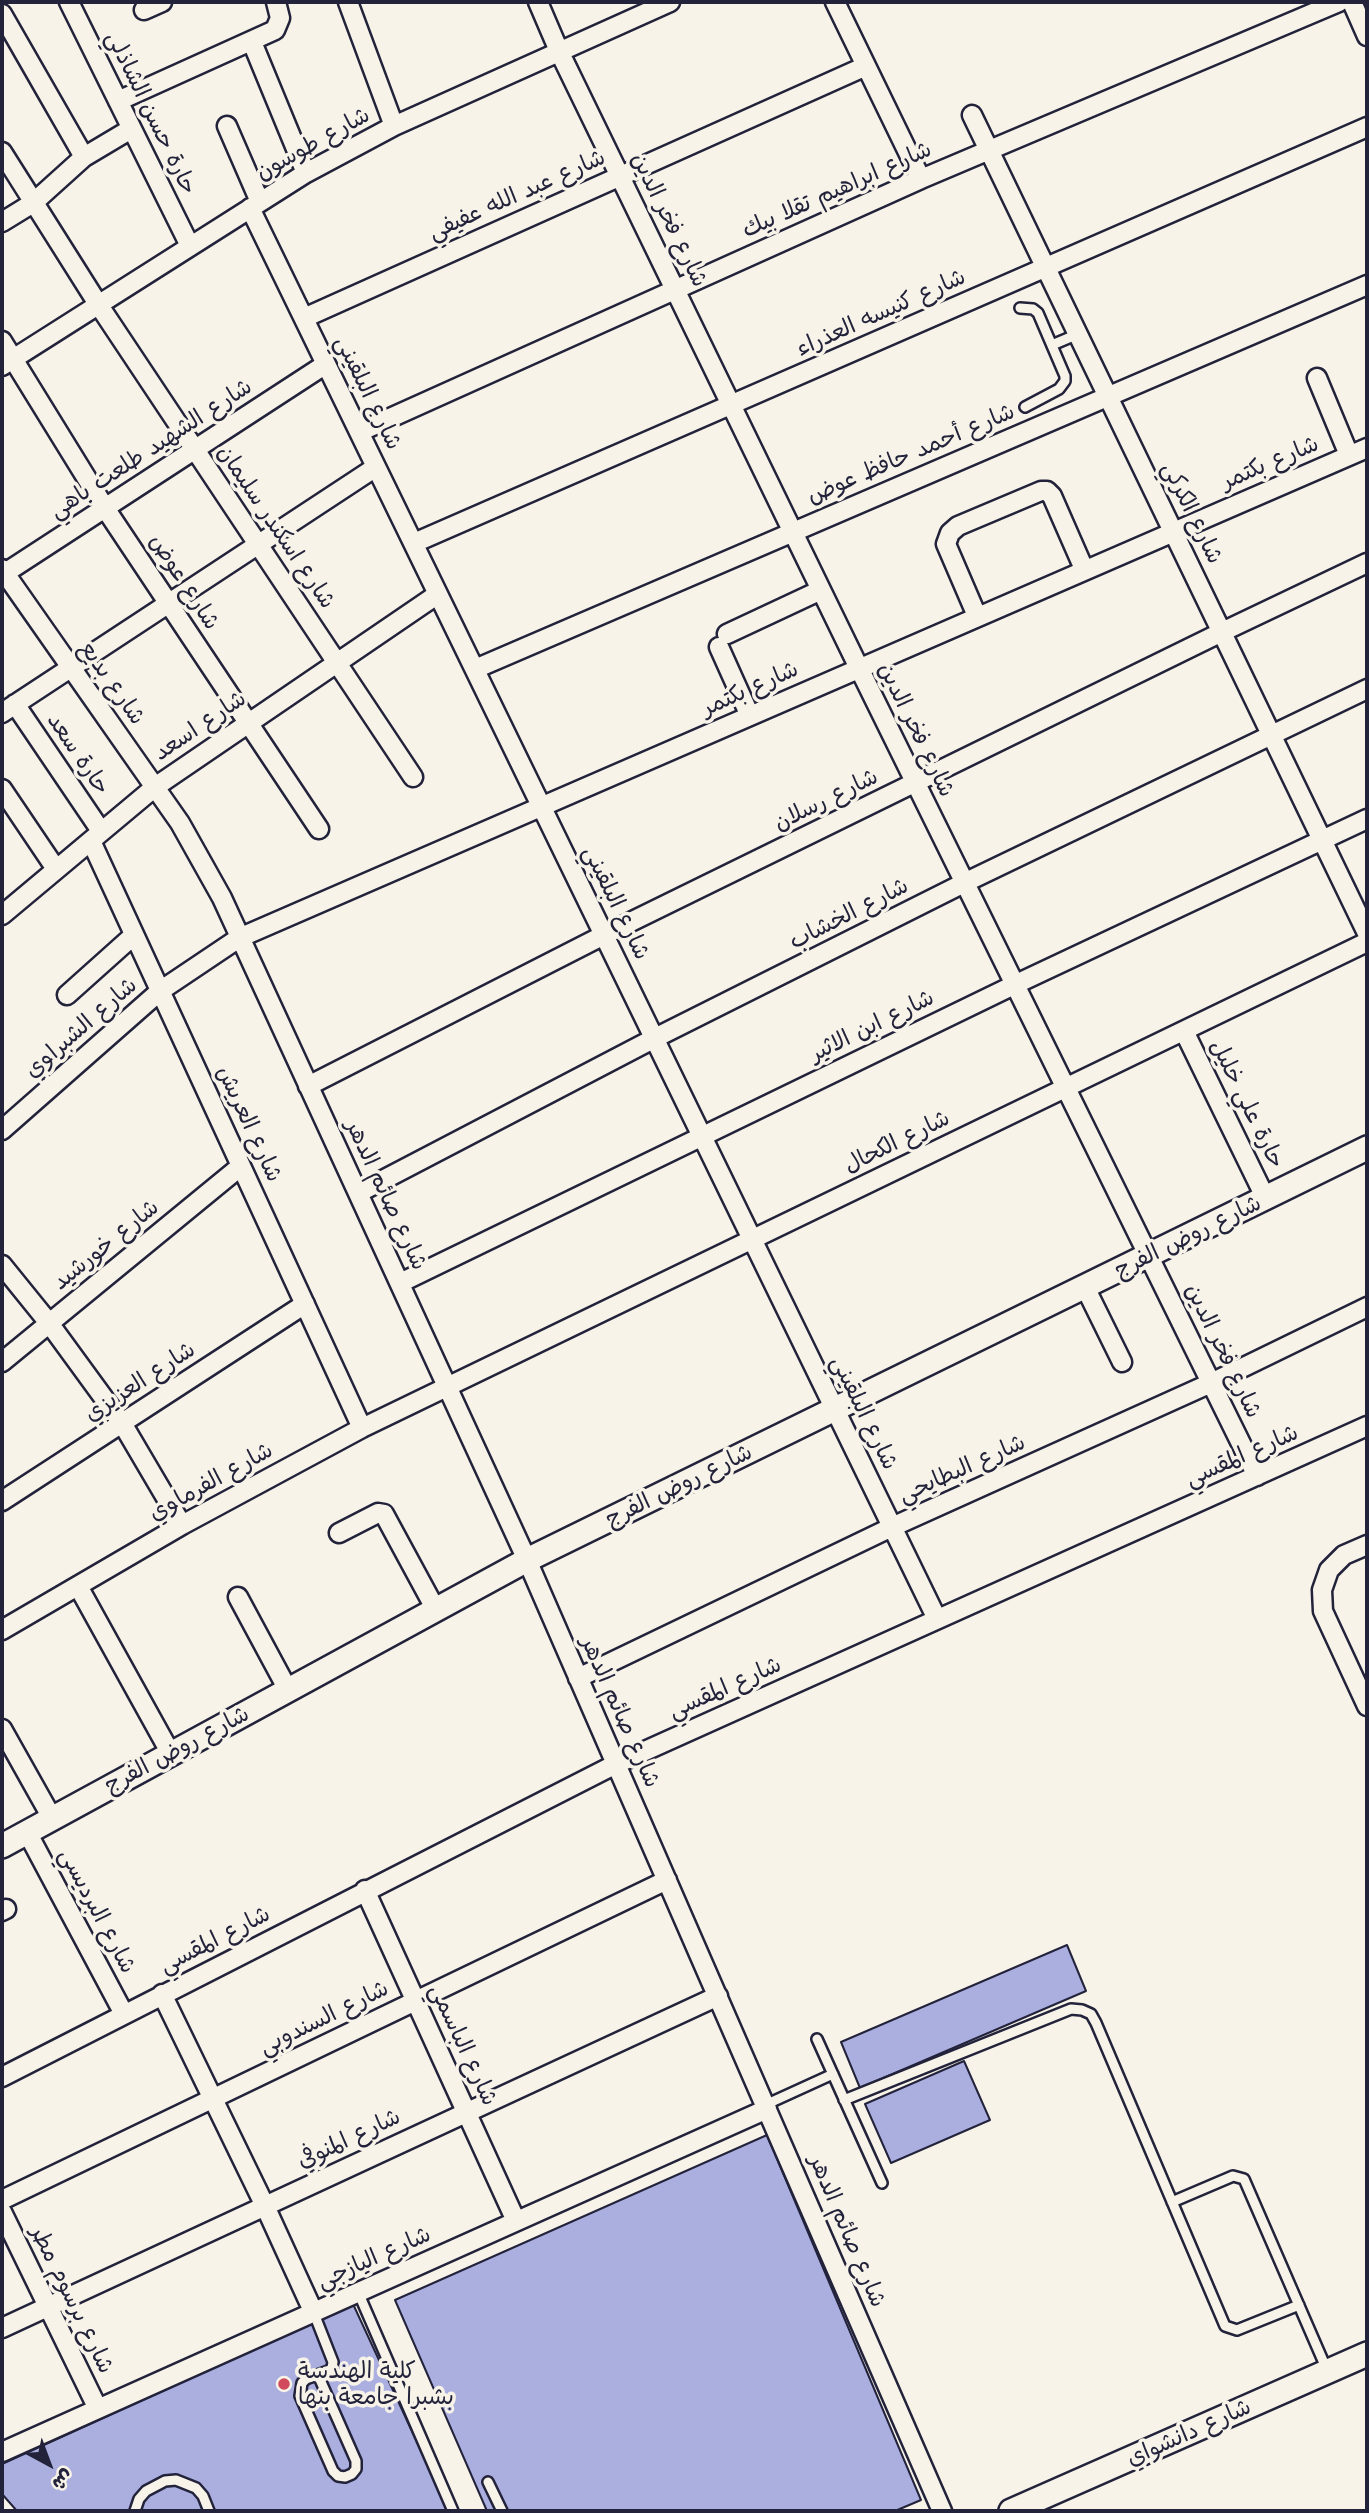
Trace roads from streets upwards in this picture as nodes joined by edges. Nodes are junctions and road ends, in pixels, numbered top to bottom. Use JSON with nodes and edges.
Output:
{"nodes":[{"id":1,"x":69,"y":2,"type":"edge"},
{"id":2,"x":162,"y":2,"type":"edge"},
{"id":3,"x":276,"y":2,"type":"edge"},
{"id":4,"x":348,"y":2,"type":"edge"},
{"id":5,"x":538,"y":2,"type":"edge"},
{"id":6,"x":670,"y":2,"type":"edge"},
{"id":7,"x":835,"y":2,"type":"edge"},
{"id":8,"x":1339,"y":2,"type":"edge"},
{"id":9,"x":1352,"y":2,"type":"edge"},
{"id":10,"x":144,"y":10,"type":"dead end"},
{"id":11,"x":2,"y":14,"type":"edge"},
{"id":12,"x":1367,"y":36,"type":"edge"},
{"id":13,"x":252,"y":42,"type":"junction"},
{"id":14,"x":559,"y":51,"type":"junction"},
{"id":15,"x":866,"y":66,"type":"junction"},
{"id":16,"x":118,"y":101,"type":"junction"},
{"id":17,"x":972,"y":115,"type":"dead end"},
{"id":18,"x":227,"y":126,"type":"dead end"},
{"id":19,"x":394,"y":126,"type":"junction"},
{"id":20,"x":1367,"y":127,"type":"edge"},
{"id":21,"x":131,"y":128,"type":"junction"},
{"id":22,"x":989,"y":150,"type":"junction"},
{"id":23,"x":2,"y":152,"type":"edge"},
{"id":24,"x":84,"y":157,"type":"junction"},
{"id":25,"x":306,"y":173,"type":"junction"},
{"id":26,"x":620,"y":176,"type":"junction"},
{"id":27,"x":921,"y":179,"type":"junction"},
{"id":28,"x":33,"y":203,"type":"junction"},
{"id":29,"x":255,"y":205,"type":"junction"},
{"id":30,"x":2,"y":222,"type":"edge"},
{"id":31,"x":190,"y":246,"type":"junction"},
{"id":32,"x":1046,"y":268,"type":"junction"},
{"id":33,"x":1367,"y":285,"type":"edge"},
{"id":34,"x":675,"y":290,"type":"junction"},
{"id":35,"x":98,"y":304,"type":"junction"},
{"id":36,"x":304,"y":318,"type":"junction"},
{"id":37,"x":2,"y":341,"type":"edge"},
{"id":38,"x":7,"y":363,"type":"edge"},
{"id":39,"x":326,"y":364,"type":"junction"},
{"id":40,"x":1317,"y":378,"type":"dead end"},
{"id":41,"x":1108,"y":396,"type":"junction"},
{"id":42,"x":731,"y":405,"type":"junction"},
{"id":43,"x":359,"y":432,"type":"junction"},
{"id":44,"x":1367,"y":448,"type":"edge"},
{"id":45,"x":195,"y":450,"type":"junction"},
{"id":46,"x":1349,"y":455,"type":"junction"},
{"id":47,"x":376,"y":467,"type":"junction"},
{"id":48,"x":105,"y":508,"type":"junction"},
{"id":49,"x":1173,"y":531,"type":"junction"},
{"id":50,"x":793,"y":532,"type":"junction"},
{"id":51,"x":414,"y":543,"type":"junction"},
{"id":52,"x":259,"y":544,"type":"junction"},
{"id":53,"x":1367,"y":563,"type":"edge"},
{"id":54,"x":1084,"y":569,"type":"junction"},
{"id":55,"x":3,"y":572,"type":"edge"},
{"id":56,"x":821,"y":590,"type":"junction"},
{"id":57,"x":438,"y":594,"type":"junction"},
{"id":58,"x":168,"y":604,"type":"junction"},
{"id":59,"x":977,"y":616,"type":"junction"},
{"id":60,"x":1222,"y":632,"type":"junction"},
{"id":61,"x":337,"y":663,"type":"junction"},
{"id":62,"x":71,"y":667,"type":"junction"},
{"id":63,"x":859,"y":668,"type":"junction"},
{"id":64,"x":475,"y":669,"type":"junction"},
{"id":65,"x":1367,"y":689,"type":"edge"},
{"id":66,"x":8,"y":709,"type":"edge"},
{"id":67,"x":750,"y":716,"type":"junction"},
{"id":68,"x":247,"y":724,"type":"junction"},
{"id":69,"x":1271,"y":734,"type":"junction"},
{"id":70,"x":413,"y":777,"type":"dead end"},
{"id":71,"x":916,"y":784,"type":"junction"},
{"id":72,"x":155,"y":787,"type":"junction"},
{"id":73,"x":2,"y":789,"type":"edge"},
{"id":74,"x":542,"y":807,"type":"junction"},
{"id":75,"x":1367,"y":819,"type":"edge"},
{"id":76,"x":319,"y":829,"type":"dead end"},
{"id":77,"x":96,"y":836,"type":"junction"},
{"id":78,"x":1323,"y":840,"type":"junction"},
{"id":79,"x":56,"y":869,"type":"junction"},
{"id":80,"x":964,"y":883,"type":"junction"},
{"id":81,"x":2,"y":915,"type":"edge"},
{"id":82,"x":1367,"y":933,"type":"edge"},
{"id":83,"x":134,"y":935,"type":"junction"},
{"id":84,"x":604,"y":935,"type":"junction"},
{"id":85,"x":239,"y":938,"type":"junction"},
{"id":86,"x":1367,"y":942,"type":"edge"},
{"id":87,"x":1014,"y":985,"type":"junction"},
{"id":88,"x":160,"y":991,"type":"junction"},
{"id":89,"x":67,"y":995,"type":"dead end"},
{"id":90,"x":1184,"y":1031,"type":"junction"},
{"id":91,"x":655,"y":1038,"type":"junction"},
{"id":92,"x":308,"y":1086,"type":"junction"},
{"id":93,"x":1065,"y":1088,"type":"junction"},
{"id":94,"x":2,"y":1130,"type":"edge"},
{"id":95,"x":702,"y":1135,"type":"junction"},
{"id":96,"x":1367,"y":1149,"type":"edge"},
{"id":97,"x":241,"y":1166,"type":"junction"},
{"id":98,"x":358,"y":1193,"type":"junction"},
{"id":99,"x":1266,"y":1199,"type":"junction"},
{"id":100,"x":752,"y":1239,"type":"junction"},
{"id":101,"x":1148,"y":1256,"type":"junction"},
{"id":102,"x":2,"y":1265,"type":"edge"},
{"id":103,"x":400,"y":1283,"type":"junction"},
{"id":104,"x":1085,"y":1287,"type":"junction"},
{"id":105,"x":304,"y":1304,"type":"junction"},
{"id":106,"x":1367,"y":1307,"type":"edge"},
{"id":107,"x":50,"y":1323,"type":"junction"},
{"id":108,"x":2,"y":1362,"type":"edge"},
{"id":109,"x":1122,"y":1362,"type":"dead end"},
{"id":110,"x":1211,"y":1383,"type":"junction"},
{"id":111,"x":448,"y":1387,"type":"junction"},
{"id":112,"x":835,"y":1410,"type":"junction"},
{"id":113,"x":122,"y":1423,"type":"junction"},
{"id":114,"x":1367,"y":1426,"type":"edge"},
{"id":115,"x":362,"y":1428,"type":"junction"},
{"id":116,"x":1257,"y":1476,"type":"junction"},
{"id":117,"x":2,"y":1501,"type":"edge"},
{"id":118,"x":182,"y":1525,"type":"junction"},
{"id":119,"x":892,"y":1527,"type":"junction"},
{"id":120,"x":339,"y":1533,"type":"dead end"},
{"id":121,"x":1367,"y":1545,"type":"edge"},
{"id":122,"x":527,"y":1560,"type":"junction"},
{"id":123,"x":78,"y":1586,"type":"junction"},
{"id":124,"x":238,"y":1597,"type":"dead end"},
{"id":125,"x":436,"y":1610,"type":"junction"},
{"id":126,"x":937,"y":1619,"type":"junction"},
{"id":127,"x":2,"y":1630,"type":"edge"},
{"id":128,"x":579,"y":1678,"type":"junction"},
{"id":129,"x":288,"y":1690,"type":"junction"},
{"id":130,"x":1367,"y":1706,"type":"edge"},
{"id":131,"x":2,"y":1729,"type":"edge"},
{"id":132,"x":171,"y":1754,"type":"junction"},
{"id":133,"x":616,"y":1764,"type":"junction"},
{"id":134,"x":52,"y":1818,"type":"junction"},
{"id":135,"x":27,"y":1832,"type":"junction"},
{"id":136,"x":2,"y":1846,"type":"edge"},
{"id":137,"x":667,"y":1880,"type":"junction"},
{"id":138,"x":365,"y":1890,"type":"junction"},
{"id":139,"x":162,"y":1994,"type":"junction"},
{"id":140,"x":718,"y":1996,"type":"junction"},
{"id":141,"x":416,"y":2001,"type":"junction"},
{"id":142,"x":124,"y":2014,"type":"junction"},
{"id":143,"x":2,"y":2077,"type":"edge"},
{"id":144,"x":213,"y":2099,"type":"junction"},
{"id":145,"x":766,"y":2107,"type":"junction"},
{"id":146,"x":466,"y":2112,"type":"junction"},
{"id":147,"x":2,"y":2200,"type":"edge"},
{"id":148,"x":265,"y":2206,"type":"junction"},
{"id":149,"x":2,"y":2212,"type":"edge"},
{"id":150,"x":516,"y":2221,"type":"junction"},
{"id":151,"x":48,"y":2306,"type":"junction"},
{"id":152,"x":313,"y":2311,"type":"junction"},
{"id":153,"x":2,"y":2328,"type":"edge"},
{"id":154,"x":1367,"y":2354,"type":"edge"},
{"id":155,"x":98,"y":2409,"type":"junction"},
{"id":156,"x":2,"y":2452,"type":"edge"},
{"id":157,"x":942,"y":2511,"type":"edge"},
{"id":158,"x":1011,"y":2511,"type":"edge"}],
"edges":[{"from":1,"to":16,"type":"street","name":"حارة حسن الشاذلي"},
{"from":2,"to":10,"type":"street"},
{"from":3,"to":13,"type":"street"},
{"from":4,"to":19,"type":"street"},
{"from":5,"to":14,"type":"street","name":"شارع فخر الدين"},
{"from":6,"to":14,"type":"street","name":"شارع طوسون"},
{"from":7,"to":15,"type":"street"},
{"from":8,"to":22,"type":"street","name":"شارع ابراهيم تقلا بيك"},
{"from":9,"to":12,"type":"street"},
{"from":11,"to":24,"type":"street"},
{"from":13,"to":16,"type":"street"},
{"from":13,"to":25,"type":"street"},
{"from":14,"to":19,"type":"street","name":"شارع طوسون"},
{"from":14,"to":26,"type":"street","name":"شارع فخر الدين"},
{"from":15,"to":26,"type":"street","name":"شارع عبد الله عفيفي"},
{"from":15,"to":27,"type":"street"},
{"from":16,"to":21,"type":"street","name":"حارة حسن الشاذلي"},
{"from":17,"to":22,"type":"street","name":"شارع الكركي"},
{"from":18,"to":29,"type":"street","name":"شارع البلقيني"},
{"from":19,"to":25,"type":"street","name":"شارع طوسون"},
{"from":20,"to":32,"type":"street","name":"شارع كنيسه العذراء"},
{"from":21,"to":24,"type":"street"},
{"from":21,"to":31,"type":"street","name":"حارة حسن الشاذلي"},
{"from":22,"to":27,"type":"street","name":"شارع ابراهيم تقلا بيك"},
{"from":22,"to":32,"type":"street","name":"شارع الكركي"},
{"from":23,"to":28,"type":"street","name":"شارع اسكندر سليمان"},
{"from":24,"to":28,"type":"street"},
{"from":25,"to":29,"type":"street","name":"شارع طوسون"},
{"from":26,"to":34,"type":"street","name":"شارع فخر الدين"},
{"from":26,"to":36,"type":"street","name":"شارع عبد الله عفيفي"},
{"from":27,"to":34,"type":"street","name":"شارع ابراهيم تقلا بيك"},
{"from":28,"to":30,"type":"street"},
{"from":28,"to":35,"type":"street","name":"شارع اسكندر سليمان"},
{"from":29,"to":31,"type":"street","name":"شارع طوسون"},
{"from":29,"to":36,"type":"street","name":"شارع البلقيني"},
{"from":31,"to":35,"type":"street","name":"شارع طوسون"},
{"from":32,"to":41,"type":"street","name":"شارع الكركي"},
{"from":32,"to":42,"type":"street","name":"شارع كنيسه العذراء"},
{"from":33,"to":41,"type":"street","name":"شارع أحمد حافظ عوض"},
{"from":34,"to":42,"type":"street","name":"شارع فخر الدين"},
{"from":34,"to":43,"type":"street","name":"شارع ابراهيم تقلا بيك"},
{"from":35,"to":38,"type":"street","name":"شارع طوسون"},
{"from":35,"to":45,"type":"street","name":"شارع اسكندر سليمان"},
{"from":36,"to":39,"type":"street","name":"شارع البلقيني"},
{"from":37,"to":38,"type":"street","name":"شارع عوض"},
{"from":38,"to":48,"type":"street","name":"شارع عوض"},
{"from":39,"to":43,"type":"street","name":"شارع البلقيني"},
{"from":39,"to":45,"type":"street","name":"شارع الشهيد طلعت باهي"},
{"from":40,"to":46,"type":"street"},
{"from":41,"to":49,"type":"street","name":"شارع الكركي"},
{"from":41,"to":50,"type":"street","name":"شارع أحمد حافظ عوض"},
{"from":42,"to":50,"type":"street","name":"شارع فخر الدين"},
{"from":42,"to":51,"type":"street","name":"شارع كنيسه العذراء"},
{"from":43,"to":47,"type":"street","name":"شارع البلقيني"},
{"from":44,"to":46,"type":"street","name":"شارع بكتمر"},
{"from":45,"to":48,"type":"street","name":"شارع الشهيد طلعت باهي"},
{"from":45,"to":52,"type":"street","name":"شارع اسكندر سليمان"},
{"from":46,"to":49,"type":"street","name":"شارع بكتمر"},
{"from":47,"to":51,"type":"street","name":"شارع البلقيني"},
{"from":47,"to":52,"type":"street"},
{"from":48,"to":55,"type":"street","name":"شارع الشهيد طلعت باهي"},
{"from":48,"to":58,"type":"street","name":"شارع عوض"},
{"from":49,"to":54,"type":"street","name":"شارع بكتمر"},
{"from":49,"to":60,"type":"street","name":"شارع الكركي"},
{"from":50,"to":56,"type":"street","name":"شارع فخر الدين"},
{"from":50,"to":64,"type":"street","name":"شارع أحمد حافظ عوض"},
{"from":51,"to":57,"type":"street","name":"شارع البلقيني"},
{"from":52,"to":58,"type":"street"},
{"from":52,"to":61,"type":"street","name":"شارع اسكندر سليمان"},
{"from":53,"to":60,"type":"street","name":"شارع رسلان"},
{"from":54,"to":59,"type":"street","name":"شارع بكتمر"},
{"from":54,"to":59,"type":"street"},
{"from":55,"to":62,"type":"street","name":"شارع بديع"},
{"from":56,"to":63,"type":"street","name":"شارع فخر الدين"},
{"from":56,"to":67,"type":"street"},
{"from":57,"to":61,"type":"street","name":"شارع اسعد"},
{"from":57,"to":64,"type":"street","name":"شارع البلقيني"},
{"from":58,"to":62,"type":"street"},
{"from":58,"to":68,"type":"street","name":"شارع عوض"},
{"from":59,"to":63,"type":"street","name":"شارع بكتمر"},
{"from":60,"to":69,"type":"street","name":"شارع الكركي"},
{"from":60,"to":71,"type":"street","name":"شارع رسلان"},
{"from":61,"to":68,"type":"street","name":"شارع اسعد"},
{"from":61,"to":70,"type":"street","name":"شارع اسكندر سليمان"},
{"from":62,"to":66,"type":"street"},
{"from":62,"to":72,"type":"street","name":"شارع بديع"},
{"from":63,"to":67,"type":"street","name":"شارع بكتمر"},
{"from":63,"to":71,"type":"street","name":"شارع فخر الدين"},
{"from":64,"to":74,"type":"street","name":"شارع البلقيني"},
{"from":65,"to":69,"type":"street","name":"شارع الخشاب"},
{"from":66,"to":77,"type":"street","name":"حارة سعد"},
{"from":67,"to":74,"type":"street","name":"شارع بكتمر"},
{"from":68,"to":72,"type":"street","name":"شارع اسعد"},
{"from":68,"to":76,"type":"street","name":"شارع عوض"},
{"from":69,"to":78,"type":"street","name":"شارع الكركي"},
{"from":69,"to":80,"type":"street","name":"شارع الخشاب"},
{"from":71,"to":80,"type":"street","name":"شارع فخر الدين"},
{"from":71,"to":84,"type":"street","name":"شارع رسلان"},
{"from":72,"to":77,"type":"street","name":"شارع اسعد"},
{"from":72,"to":85,"type":"street","name":"شارع بديع"},
{"from":73,"to":79,"type":"street"},
{"from":74,"to":84,"type":"street","name":"شارع البلقيني"},
{"from":74,"to":85,"type":"street","name":"شارع بكتمر"},
{"from":75,"to":78,"type":"street","name":"شارع ابن الاثير"},
{"from":77,"to":79,"type":"street","name":"شارع اسعد"},
{"from":77,"to":83,"type":"street","name":"شارع العريش"},
{"from":78,"to":82,"type":"street","name":"شارع الكركي"},
{"from":78,"to":87,"type":"street","name":"شارع ابن الاثير"},
{"from":79,"to":81,"type":"street","name":"شارع اسعد"},
{"from":80,"to":87,"type":"street","name":"شارع فخر الدين"},
{"from":80,"to":91,"type":"street","name":"شارع الخشاب"},
{"from":83,"to":88,"type":"street","name":"شارع العريش"},
{"from":83,"to":89,"type":"street"},
{"from":84,"to":91,"type":"street","name":"شارع البلقيني"},
{"from":84,"to":92,"type":"street","name":"شارع رسلان"},
{"from":85,"to":88,"type":"street","name":"شارع بكتمر"},
{"from":85,"to":92,"type":"street","name":"شارع صائم الدهر"},
{"from":86,"to":90,"type":"street","name":"شارع الكحال"},
{"from":87,"to":93,"type":"street","name":"شارع فخر الدين"},
{"from":87,"to":95,"type":"street","name":"شارع ابن الاثير"},
{"from":88,"to":94,"type":"street","name":"شارع الشبراوي"},
{"from":88,"to":97,"type":"street","name":"شارع العريش"},
{"from":90,"to":93,"type":"street","name":"شارع الكحال"},
{"from":90,"to":99,"type":"street","name":"حارة علي خليل"},
{"from":91,"to":95,"type":"street","name":"شارع البلقيني"},
{"from":91,"to":98,"type":"street","name":"شارع الخشاب"},
{"from":92,"to":98,"type":"street","name":"شارع صائم الدهر"},
{"from":93,"to":100,"type":"street","name":"شارع الكحال"},
{"from":93,"to":101,"type":"street","name":"شارع فخر الدين"},
{"from":95,"to":100,"type":"street","name":"شارع البلقيني"},
{"from":95,"to":103,"type":"street","name":"شارع ابن الاثير"},
{"from":96,"to":99,"type":"street","name":"شارع روض الفرج"},
{"from":97,"to":105,"type":"street","name":"شارع العريش"},
{"from":97,"to":107,"type":"street","name":"شارع خورشيد"},
{"from":98,"to":103,"type":"street","name":"شارع صائم الدهر"},
{"from":99,"to":101,"type":"street","name":"شارع روض الفرج"},
{"from":100,"to":111,"type":"street","name":"شارع الكحال"},
{"from":100,"to":112,"type":"street","name":"شارع البلقيني"},
{"from":101,"to":104,"type":"street","name":"شارع روض الفرج"},
{"from":101,"to":110,"type":"street","name":"شارع فخر الدين"},
{"from":102,"to":107,"type":"street"},
{"from":103,"to":111,"type":"street","name":"شارع صائم الدهر"},
{"from":104,"to":109,"type":"street"},
{"from":104,"to":112,"type":"street","name":"شارع روض الفرج"},
{"from":105,"to":113,"type":"street","name":"شارع العزيزي"},
{"from":105,"to":115,"type":"street","name":"شارع العريش"},
{"from":106,"to":110,"type":"street","name":"شارع البطايحي"},
{"from":107,"to":108,"type":"street","name":"شارع خورشيد"},
{"from":107,"to":113,"type":"street"},
{"from":110,"to":116,"type":"street","name":"شارع فخر الدين"},
{"from":110,"to":119,"type":"street","name":"شارع البطايحي"},
{"from":111,"to":115,"type":"street","name":"شارع الفرماوي"},
{"from":111,"to":122,"type":"street","name":"شارع صائم الدهر"},
{"from":112,"to":119,"type":"street","name":"شارع البلقيني"},
{"from":112,"to":122,"type":"street","name":"شارع روض الفرج"},
{"from":113,"to":117,"type":"street","name":"شارع العزيزي"},
{"from":113,"to":118,"type":"street"},
{"from":114,"to":116,"type":"street","name":"شارع المقسي"},
{"from":115,"to":118,"type":"street","name":"شارع الفرماوي"},
{"from":116,"to":126,"type":"street","name":"شارع المقسي"},
{"from":118,"to":123,"type":"street","name":"شارع الفرماوي"},
{"from":119,"to":126,"type":"street","name":"شارع البلقيني"},
{"from":119,"to":128,"type":"street","name":"شارع البطايحي"},
{"from":120,"to":125,"type":"street"},
{"from":121,"to":130,"type":"street"},
{"from":122,"to":125,"type":"street","name":"شارع روض الفرج"},
{"from":122,"to":128,"type":"street","name":"شارع صائم الدهر"},
{"from":123,"to":127,"type":"street","name":"شارع الفرماوي"},
{"from":123,"to":132,"type":"street"},
{"from":124,"to":129,"type":"street"},
{"from":125,"to":129,"type":"street","name":"شارع روض الفرج"},
{"from":126,"to":133,"type":"street","name":"شارع المقسي"},
{"from":128,"to":133,"type":"street","name":"شارع صائم الدهر"},
{"from":129,"to":132,"type":"street","name":"شارع روض الفرج"},
{"from":131,"to":134,"type":"street"},
{"from":132,"to":134,"type":"street","name":"شارع روض الفرج"},
{"from":133,"to":137,"type":"street","name":"شارع صائم الدهر"},
{"from":133,"to":138,"type":"street","name":"شارع المقسي"},
{"from":134,"to":135,"type":"street","name":"شارع روض الفرج"},
{"from":135,"to":136,"type":"street","name":"شارع روض الفرج"},
{"from":135,"to":142,"type":"street","name":"شارع البرديسي"},
{"from":137,"to":140,"type":"street","name":"شارع صائم الدهر"},
{"from":137,"to":141,"type":"street","name":"شارع السندوبي"},
{"from":138,"to":139,"type":"street","name":"شارع المقسي"},
{"from":138,"to":141,"type":"street","name":"شارع الباسمي"},
{"from":139,"to":142,"type":"street","name":"شارع المقسي"},
{"from":139,"to":144,"type":"street"},
{"from":140,"to":145,"type":"street","name":"شارع صائم الدهر"},
{"from":140,"to":146,"type":"street","name":"شارع المنوفي"},
{"from":141,"to":144,"type":"street","name":"شارع السندوبي"},
{"from":141,"to":146,"type":"street","name":"شارع الباسمي"},
{"from":142,"to":143,"type":"street","name":"شارع المقسي"},
{"from":144,"to":147,"type":"street","name":"شارع السندوبي"},
{"from":144,"to":148,"type":"street"},
{"from":145,"to":150,"type":"street","name":"شارع اليازجي"},
{"from":145,"to":157,"type":"street","name":"شارع صائم الدهر"},
{"from":146,"to":148,"type":"street","name":"شارع المنوفي"},
{"from":146,"to":150,"type":"street","name":"شارع الباسمي"},
{"from":148,"to":151,"type":"street","name":"شارع المنوفي"},
{"from":148,"to":152,"type":"street"},
{"from":149,"to":151,"type":"street","name":"شارع برسوم مطر"},
{"from":150,"to":152,"type":"street","name":"شارع اليازجي"},
{"from":151,"to":153,"type":"street","name":"شارع المنوفي"},
{"from":151,"to":155,"type":"street","name":"شارع برسوم مطر"},
{"from":152,"to":155,"type":"street","name":"شارع اليازجي"},
{"from":154,"to":158,"type":"street","name":"شارع دانشواي"},
{"from":155,"to":156,"type":"street","name":"شارع اليازجي"}]}
